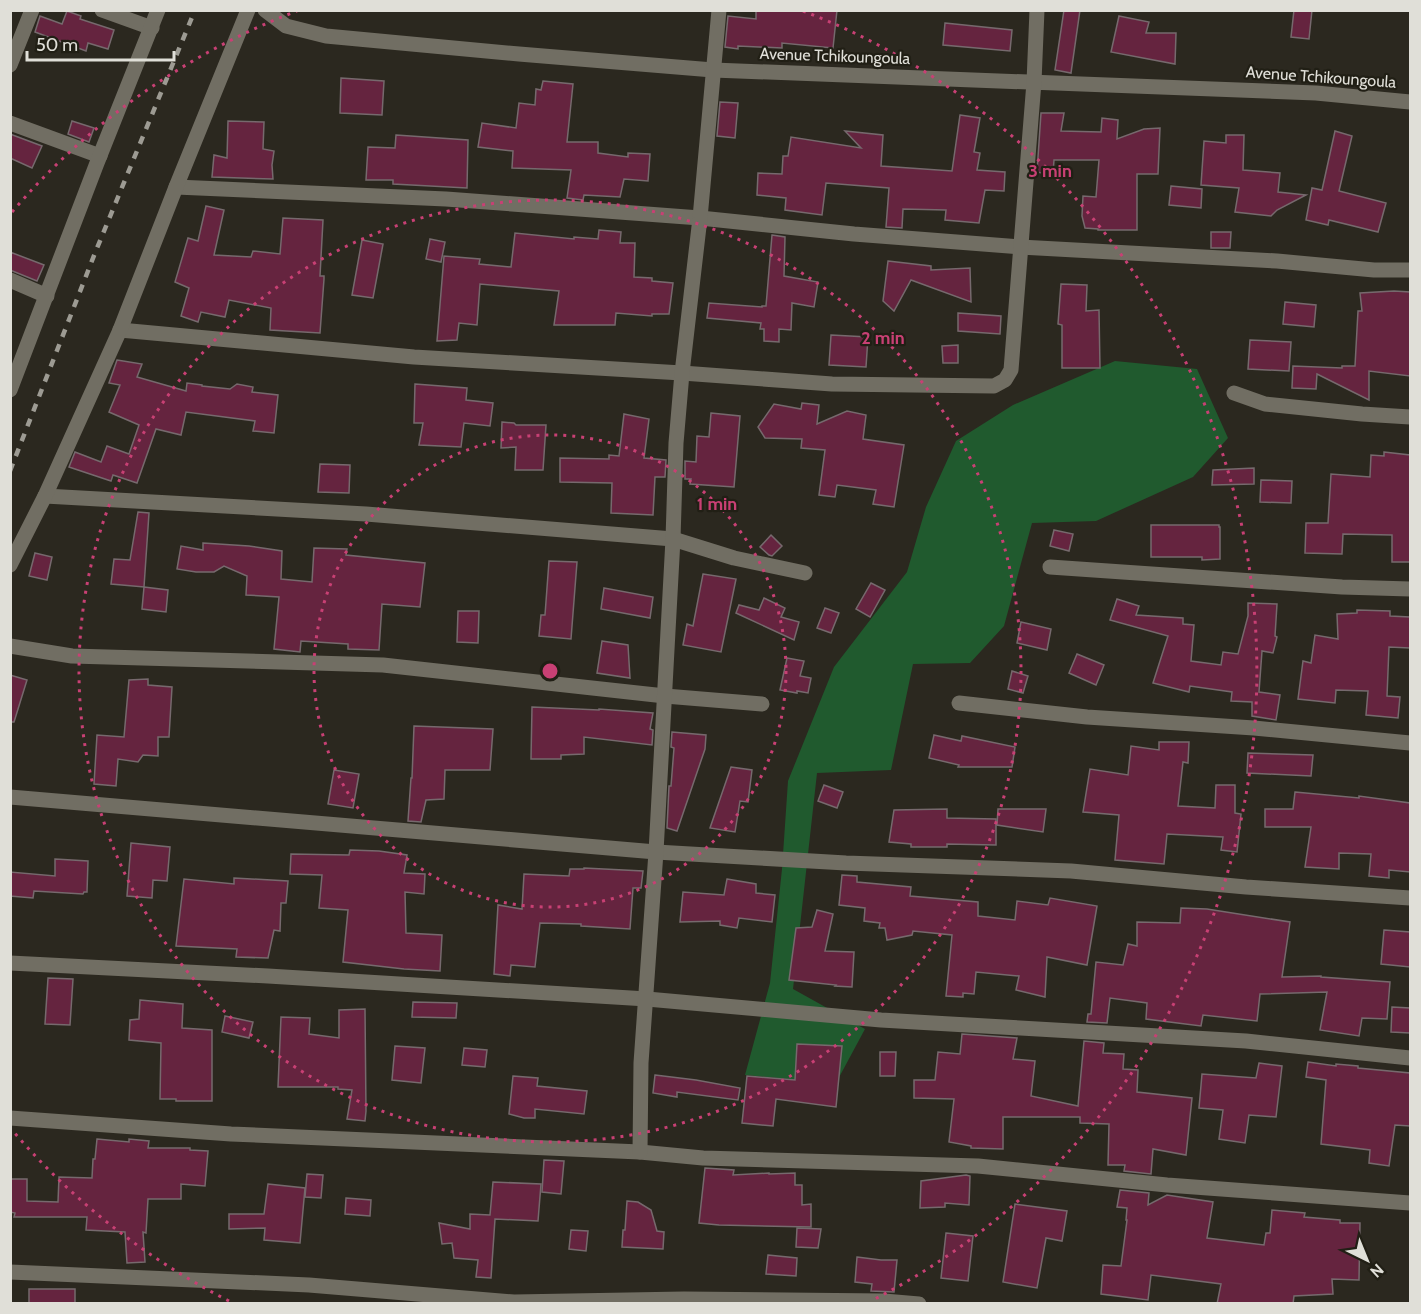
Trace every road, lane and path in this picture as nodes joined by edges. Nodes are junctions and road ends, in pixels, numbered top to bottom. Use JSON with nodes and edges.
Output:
{"nodes":[{"id":1,"x":32,"y":10,"type":"edge"},
{"id":2,"x":102,"y":10,"type":"edge"},
{"id":3,"x":158,"y":10,"type":"edge"},
{"id":4,"x":248,"y":10,"type":"edge"},
{"id":5,"x":265,"y":10,"type":"edge"},
{"id":6,"x":719,"y":10,"type":"edge"},
{"id":7,"x":1037,"y":10,"type":"edge"},
{"id":8,"x":152,"y":28,"type":"junction"},
{"id":9,"x":10,"y":65,"type":"edge"},
{"id":10,"x":713,"y":70,"type":"junction"},
{"id":11,"x":1034,"y":82,"type":"junction"},
{"id":12,"x":1410,"y":102,"type":"edge"},
{"id":13,"x":10,"y":123,"type":"edge"},
{"id":14,"x":100,"y":156,"type":"junction"},
{"id":15,"x":176,"y":187,"type":"junction"},
{"id":16,"x":700,"y":218,"type":"junction"},
{"id":17,"x":1020,"y":247,"type":"junction"},
{"id":18,"x":1410,"y":270,"type":"edge"},
{"id":19,"x":10,"y":280,"type":"edge"},
{"id":20,"x":47,"y":296,"type":"junction"},
{"id":21,"x":120,"y":330,"type":"junction"},
{"id":22,"x":682,"y":373,"type":"junction"},
{"id":23,"x":10,"y":390,"type":"edge"},
{"id":24,"x":1234,"y":393,"type":"dead end"},
{"id":25,"x":1410,"y":417,"type":"edge"},
{"id":26,"x":45,"y":496,"type":"junction"},
{"id":27,"x":673,"y":539,"type":"junction"},
{"id":28,"x":10,"y":565,"type":"edge"},
{"id":29,"x":1050,"y":567,"type":"dead end"},
{"id":30,"x":805,"y":573,"type":"dead end"},
{"id":31,"x":1410,"y":589,"type":"edge"},
{"id":32,"x":10,"y":645,"type":"edge"},
{"id":33,"x":665,"y":696,"type":"junction"},
{"id":34,"x":959,"y":703,"type":"dead end"},
{"id":35,"x":762,"y":704,"type":"dead end"},
{"id":36,"x":1410,"y":743,"type":"edge"},
{"id":37,"x":10,"y":797,"type":"edge"},
{"id":38,"x":656,"y":852,"type":"junction"},
{"id":39,"x":1410,"y":898,"type":"edge"},
{"id":40,"x":10,"y":963,"type":"edge"},
{"id":41,"x":647,"y":999,"type":"junction"},
{"id":42,"x":1410,"y":1058,"type":"edge"},
{"id":43,"x":10,"y":1118,"type":"edge"},
{"id":44,"x":640,"y":1152,"type":"junction"},
{"id":45,"x":1410,"y":1203,"type":"edge"},
{"id":46,"x":10,"y":1272,"type":"edge"},
{"id":47,"x":684,"y":1301,"type":"edge"},
{"id":48,"x":919,"y":1304,"type":"edge"}],
"edges":[{"from":1,"to":9,"type":"street"},
{"from":2,"to":8,"type":"street"},
{"from":3,"to":8,"type":"street"},
{"from":4,"to":15,"type":"street"},
{"from":5,"to":10,"type":"street","name":"Avenue Tchikoungoula"},
{"from":6,"to":10,"type":"street"},
{"from":7,"to":11,"type":"street"},
{"from":8,"to":14,"type":"street"},
{"from":10,"to":11,"type":"street","name":"Avenue Tchikoungoula"},
{"from":10,"to":16,"type":"street"},
{"from":11,"to":12,"type":"street","name":"Avenue Tchikoungoula"},
{"from":11,"to":17,"type":"street"},
{"from":13,"to":14,"type":"street"},
{"from":14,"to":20,"type":"street"},
{"from":15,"to":16,"type":"street"},
{"from":15,"to":21,"type":"street"},
{"from":16,"to":17,"type":"street"},
{"from":16,"to":22,"type":"street"},
{"from":17,"to":18,"type":"street"},
{"from":17,"to":22,"type":"street"},
{"from":19,"to":20,"type":"street"},
{"from":20,"to":23,"type":"street"},
{"from":21,"to":22,"type":"street"},
{"from":21,"to":26,"type":"street"},
{"from":22,"to":27,"type":"street"},
{"from":24,"to":25,"type":"street"},
{"from":26,"to":27,"type":"street"},
{"from":26,"to":28,"type":"street"},
{"from":27,"to":30,"type":"street"},
{"from":27,"to":33,"type":"street"},
{"from":29,"to":31,"type":"street"},
{"from":32,"to":33,"type":"street"},
{"from":33,"to":35,"type":"street"},
{"from":33,"to":38,"type":"street"},
{"from":34,"to":36,"type":"street"},
{"from":37,"to":38,"type":"street"},
{"from":38,"to":39,"type":"street"},
{"from":38,"to":41,"type":"street"},
{"from":40,"to":41,"type":"street"},
{"from":41,"to":42,"type":"street"},
{"from":41,"to":44,"type":"street"},
{"from":43,"to":44,"type":"street"},
{"from":44,"to":45,"type":"street"},
{"from":46,"to":47,"type":"street"},
{"from":47,"to":48,"type":"street"}]}
